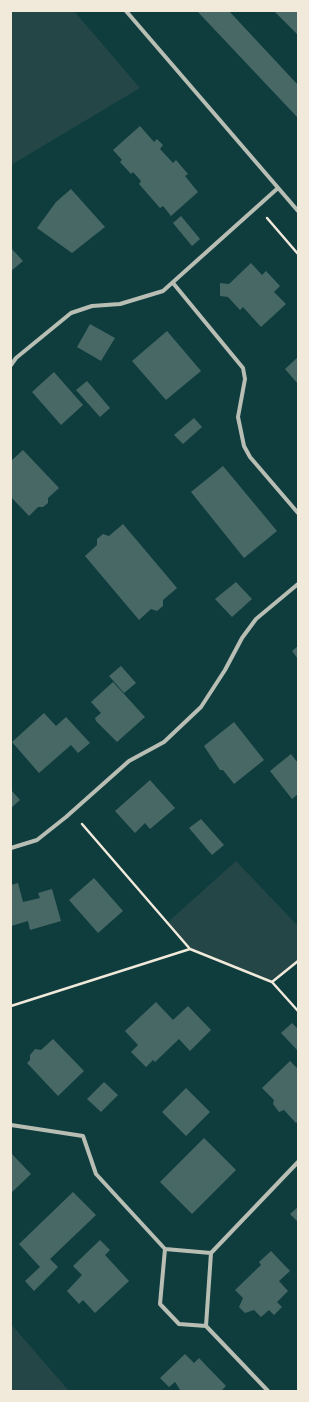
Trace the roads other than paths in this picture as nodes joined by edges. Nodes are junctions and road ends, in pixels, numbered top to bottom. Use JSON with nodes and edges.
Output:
{"nodes":[{"id":1,"x":126,"y":11,"type":"edge"},
{"id":2,"x":278,"y":188,"type":"junction"},
{"id":3,"x":298,"y":211,"type":"edge"},
{"id":4,"x":173,"y":283,"type":"junction"},
{"id":5,"x":11,"y":365,"type":"edge"},
{"id":6,"x":298,"y":513,"type":"edge"},
{"id":7,"x":298,"y":584,"type":"edge"},
{"id":8,"x":11,"y":848,"type":"edge"},
{"id":9,"x":11,"y":1125,"type":"edge"},
{"id":10,"x":298,"y":1162,"type":"edge"},
{"id":11,"x":165,"y":1249,"type":"junction"},
{"id":12,"x":211,"y":1253,"type":"junction"},
{"id":13,"x":206,"y":1326,"type":"junction"},
{"id":14,"x":268,"y":1391,"type":"edge"}],
"edges":[{"from":1,"to":2,"type":"street"},
{"from":2,"to":3,"type":"street"},
{"from":2,"to":4,"type":"street"},
{"from":4,"to":5,"type":"street"},
{"from":4,"to":6,"type":"street"},
{"from":7,"to":8,"type":"street"},
{"from":9,"to":11,"type":"street"},
{"from":10,"to":12,"type":"street"},
{"from":11,"to":12,"type":"street"},
{"from":11,"to":13,"type":"street"},
{"from":12,"to":13,"type":"street"},
{"from":13,"to":14,"type":"street"}]}
